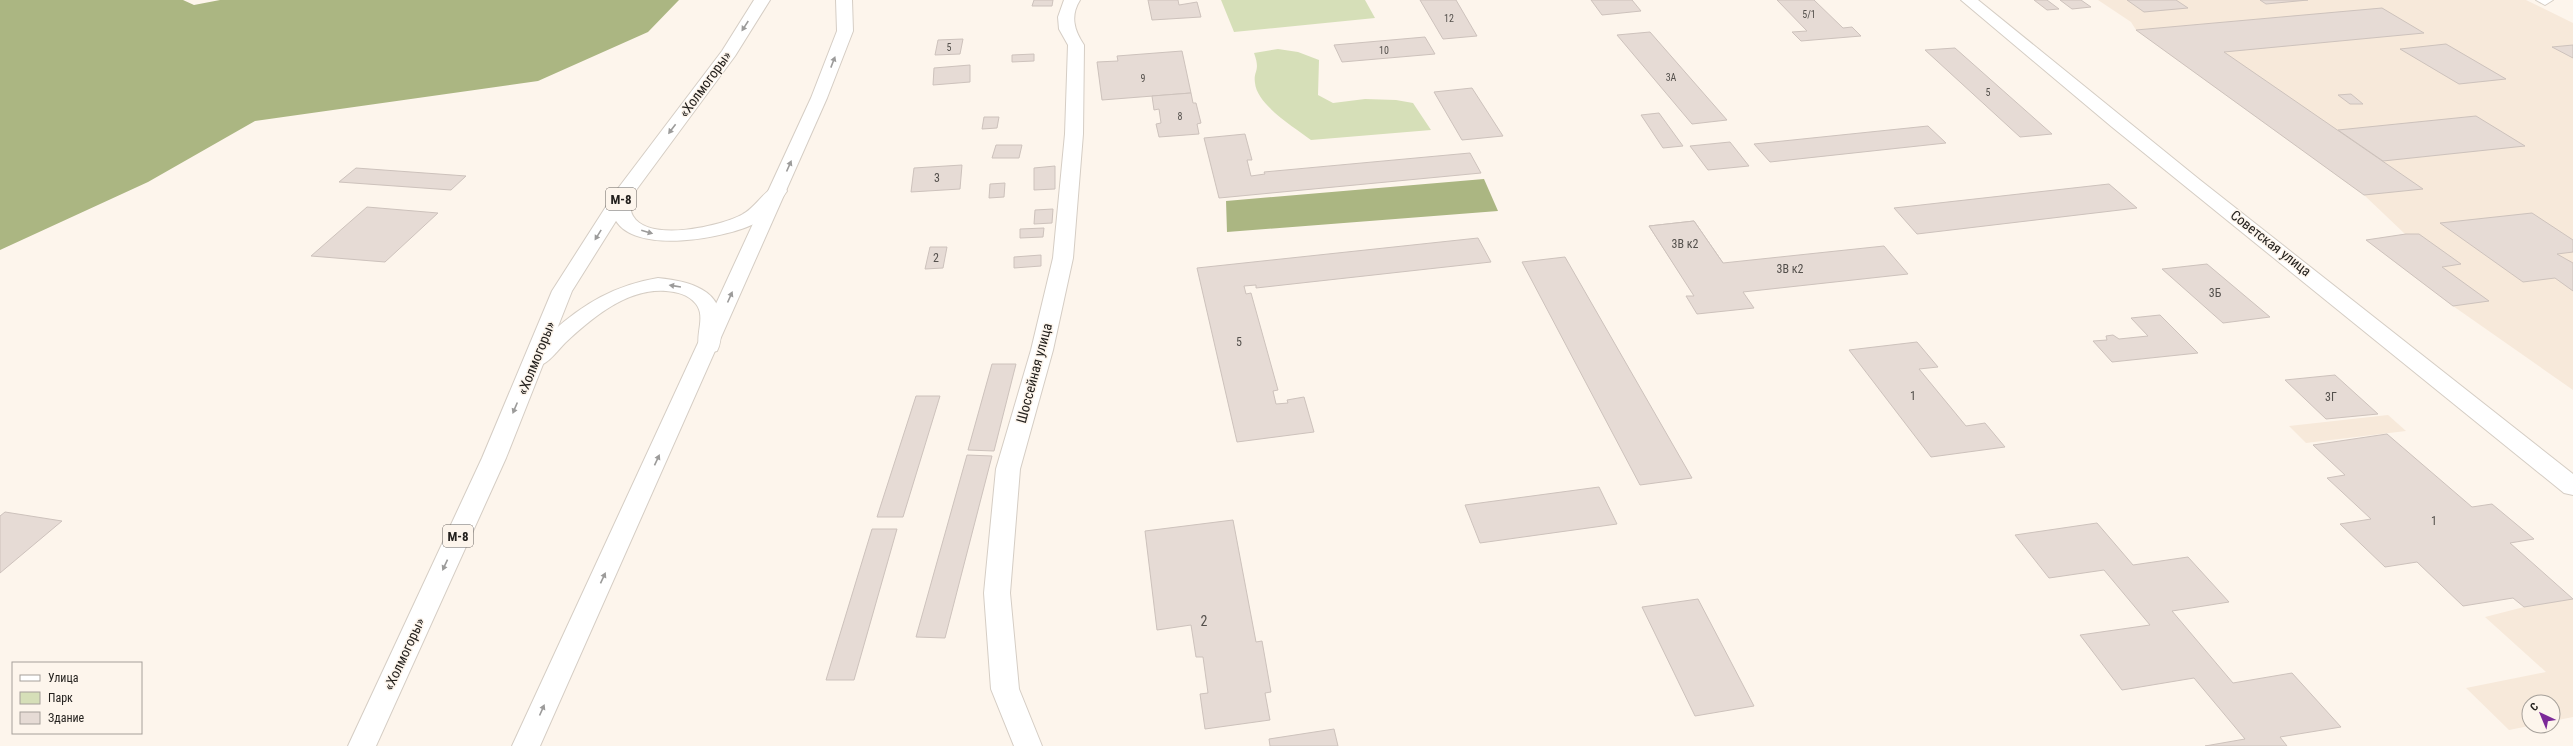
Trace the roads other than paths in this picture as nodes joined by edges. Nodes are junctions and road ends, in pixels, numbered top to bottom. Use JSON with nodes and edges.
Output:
{"nodes":[{"id":1,"x":762,"y":0,"type":"edge"},
{"id":2,"x":844,"y":0,"type":"edge"},
{"id":3,"x":1072,"y":0,"type":"edge"},
{"id":4,"x":1969,"y":0,"type":"edge"},
{"id":5,"x":778,"y":191,"type":"junction"},
{"id":6,"x":623,"y":195,"type":"junction"},
{"id":7,"x":709,"y":346,"type":"junction"},
{"id":8,"x":536,"y":359,"type":"junction"},
{"id":9,"x":2573,"y":487,"type":"edge"},
{"id":10,"x":362,"y":746,"type":"edge"},
{"id":11,"x":526,"y":746,"type":"edge"},
{"id":12,"x":1028,"y":746,"type":"edge"}],
"edges":[{"from":1,"to":6,"type":"main road","name":"«Холмогоры»","number":"М-8","one_way":true},
{"from":5,"to":2,"type":"main road","one_way":true},
{"from":3,"to":12,"type":"main road","name":"Шоссейная улица"},
{"from":4,"to":9,"type":"main road","name":"Советская улица"},
{"from":6,"to":5,"type":"main road","one_way":true},
{"from":7,"to":5,"type":"main road","one_way":true},
{"from":6,"to":8,"type":"main road","name":"«Холмогоры»","number":"М-8","one_way":true},
{"from":7,"to":8,"type":"main road","one_way":true},
{"from":11,"to":7,"type":"main road","one_way":true},
{"from":8,"to":10,"type":"main road","name":"«Холмогоры»","number":"М-8","one_way":true}]}
